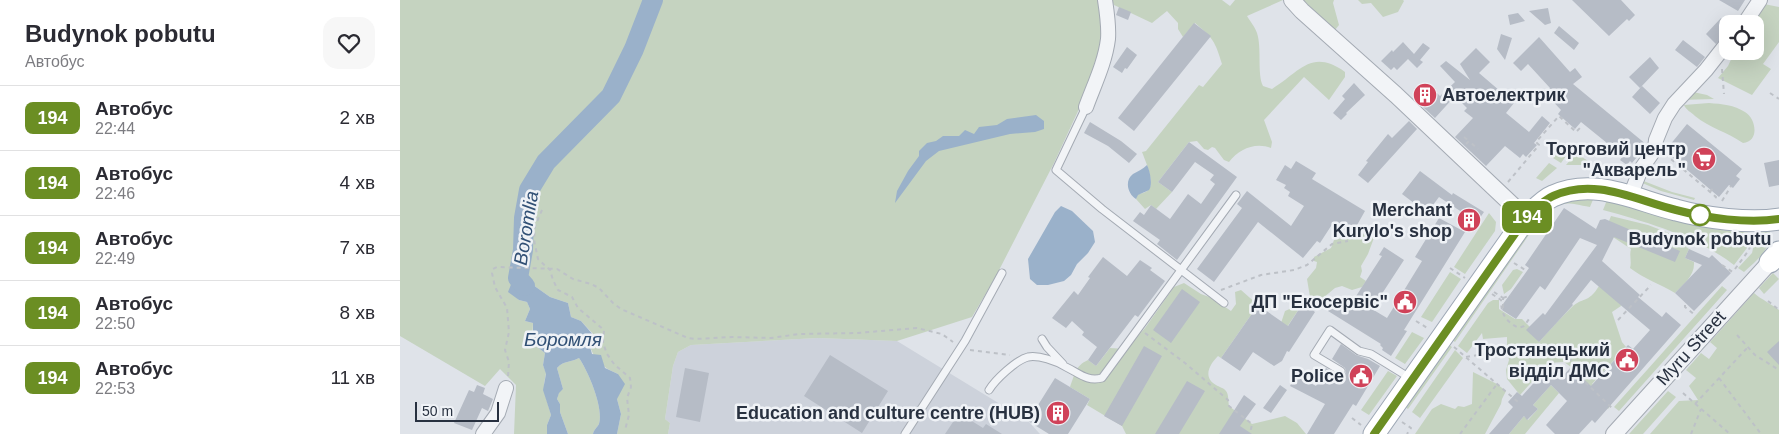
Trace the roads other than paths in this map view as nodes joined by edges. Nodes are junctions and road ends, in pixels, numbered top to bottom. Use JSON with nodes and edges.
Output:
{"nodes":[{"id":1,"x":1106,"y":0,"type":"edge"},
{"id":2,"x":1292,"y":0,"type":"edge"},
{"id":3,"x":1760,"y":0,"type":"edge"},
{"id":4,"x":1750,"y":15,"type":"edge"},
{"id":5,"x":1719,"y":53,"type":"edge"},
{"id":6,"x":1086,"y":107,"type":"joint"},
{"id":7,"x":1236,"y":194,"type":"dead end"},
{"id":8,"x":1630,"y":196,"type":"junction"},
{"id":9,"x":1526,"y":218,"type":"junction"},
{"id":10,"x":1777,"y":223,"type":"edge"},
{"id":11,"x":1774,"y":257,"type":"edge"},
{"id":12,"x":1181,"y":270,"type":"junction"},
{"id":13,"x":1002,"y":273,"type":"dead end"},
{"id":14,"x":1224,"y":303,"type":"dead end"},
{"id":15,"x":1042,"y":340,"type":"dead end"},
{"id":16,"x":1065,"y":366,"type":"junction"},
{"id":17,"x":1342,"y":371,"type":"dead end"},
{"id":18,"x":1412,"y":379,"type":"junction"},
{"id":19,"x":506,"y":388,"type":"road end"},
{"id":20,"x":989,"y":390,"type":"dead end"},
{"id":21,"x":483,"y":434,"type":"edge"},
{"id":22,"x":905,"y":434,"type":"edge"},
{"id":23,"x":1374,"y":434,"type":"edge"},
{"id":24,"x":1614,"y":434,"type":"edge"}],
"edges":[{"from":1,"to":6,"type":"street"},
{"from":2,"to":9,"type":"street"},
{"from":3,"to":4,"type":"street"},
{"from":5,"to":8,"type":"street"},
{"from":6,"to":12,"type":"lane"},
{"from":7,"to":12,"type":"lane"},
{"from":8,"to":9,"type":"main road"},
{"from":8,"to":10,"type":"main road"},
{"from":9,"to":18,"type":"main road"},
{"from":11,"to":24,"type":"street","name":"Myru Street"},
{"from":12,"to":14,"type":"lane"},
{"from":12,"to":16,"type":"lane"},
{"from":13,"to":22,"type":"lane"},
{"from":15,"to":16,"type":"lane"},
{"from":16,"to":20,"type":"lane"},
{"from":17,"to":18,"type":"lane"},
{"from":18,"to":23,"type":"main road"},
{"from":19,"to":21,"type":"street"}]}
